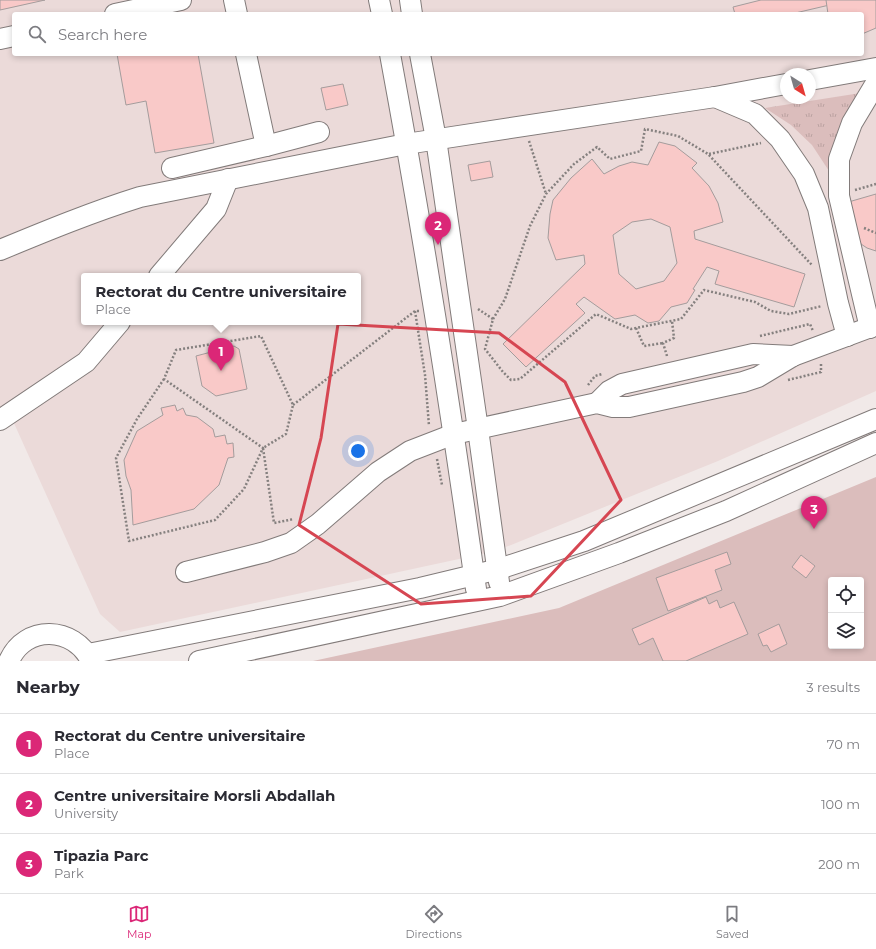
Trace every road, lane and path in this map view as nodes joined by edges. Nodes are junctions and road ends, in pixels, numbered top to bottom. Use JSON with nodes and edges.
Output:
{"nodes":[{"id":1,"x":114,"y":0,"type":"edge"},
{"id":2,"x":181,"y":0,"type":"edge"},
{"id":3,"x":234,"y":0,"type":"edge"},
{"id":4,"x":379,"y":0,"type":"edge"},
{"id":5,"x":410,"y":0,"type":"edge"},
{"id":6,"x":116,"y":12,"type":"edge"},
{"id":7,"x":125,"y":12,"type":"edge"},
{"id":8,"x":237,"y":12,"type":"edge"},
{"id":9,"x":382,"y":12,"type":"edge"},
{"id":10,"x":412,"y":12,"type":"edge"},
{"id":11,"x":12,"y":36,"type":"edge"},
{"id":12,"x":0,"y":39,"type":"edge"},
{"id":13,"x":246,"y":56,"type":"edge"},
{"id":14,"x":390,"y":56,"type":"edge"},
{"id":15,"x":420,"y":56,"type":"edge"},
{"id":16,"x":876,"y":68,"type":"edge"},
{"id":17,"x":816,"y":79,"type":"edge"},
{"id":18,"x":876,"y":83,"type":"edge"},
{"id":19,"x":780,"y":85,"type":"edge"},
{"id":20,"x":715,"y":97,"type":"junction"},
{"id":21,"x":524,"y":126,"type":"junction"},
{"id":22,"x":319,"y":132,"type":"dead end"},
{"id":23,"x":436,"y":139,"type":"junction"},
{"id":24,"x":780,"y":139,"type":"junction"},
{"id":25,"x":406,"y":144,"type":"junction"},
{"id":26,"x":266,"y":146,"type":"junction"},
{"id":27,"x":708,"y":154,"type":"junction"},
{"id":28,"x":172,"y":168,"type":"dead end"},
{"id":29,"x":228,"y":179,"type":"junction"},
{"id":30,"x":546,"y":194,"type":"junction"},
{"id":31,"x":0,"y":250,"type":"edge"},
{"id":32,"x":817,"y":266,"type":"dead end"},
{"id":33,"x":162,"y":273,"type":"edge"},
{"id":34,"x":460,"y":306,"type":"junction"},
{"id":35,"x":823,"y":306,"type":"dead end"},
{"id":36,"x":424,"y":310,"type":"junction"},
{"id":37,"x":492,"y":318,"type":"junction"},
{"id":38,"x":117,"y":325,"type":"edge"},
{"id":39,"x":873,"y":326,"type":"edge"},
{"id":40,"x":636,"y":328,"type":"junction"},
{"id":41,"x":847,"y":336,"type":"junction"},
{"id":42,"x":663,"y":343,"type":"dead end"},
{"id":43,"x":602,"y":374,"type":"dead end"},
{"id":44,"x":164,"y":379,"type":"junction"},
{"id":45,"x":592,"y":395,"type":"junction"},
{"id":46,"x":293,"y":405,"type":"junction"},
{"id":47,"x":876,"y":419,"type":"edge"},
{"id":48,"x":0,"y":420,"type":"edge"},
{"id":49,"x":429,"y":428,"type":"dead end"},
{"id":50,"x":478,"y":429,"type":"junction"},
{"id":51,"x":454,"y":434,"type":"junction"},
{"id":52,"x":876,"y":443,"type":"edge"},
{"id":53,"x":263,"y":448,"type":"junction"},
{"id":54,"x":435,"y":453,"type":"dead end"},
{"id":55,"x":443,"y":491,"type":"dead end"},
{"id":56,"x":297,"y":518,"type":"dead end"},
{"id":57,"x":499,"y":570,"type":"junction"},
{"id":58,"x":186,"y":572,"type":"dead end"},
{"id":59,"x":474,"y":576,"type":"junction"},
{"id":60,"x":500,"y":596,"type":"junction"},
{"id":61,"x":478,"y":601,"type":"junction"},
{"id":62,"x":90,"y":658,"type":"edge"},
{"id":63,"x":9,"y":661,"type":"edge"},
{"id":64,"x":199,"y":661,"type":"edge"}],
"edges":[{"from":1,"to":6,"type":"street"},
{"from":2,"to":7,"type":"street"},
{"from":3,"to":8,"type":"street"},
{"from":4,"to":9,"type":"street"},
{"from":5,"to":10,"type":"street"},
{"from":11,"to":12,"type":"street"},
{"from":13,"to":26,"type":"street"},
{"from":14,"to":25,"type":"street"},
{"from":15,"to":23,"type":"street"},
{"from":16,"to":17,"type":"street"},
{"from":18,"to":39,"type":"street"},
{"from":19,"to":20,"type":"street"},
{"from":20,"to":21,"type":"street"},
{"from":20,"to":24,"type":"street"},
{"from":21,"to":23,"type":"street"},
{"from":21,"to":30,"type":"path"},
{"from":22,"to":26,"type":"street"},
{"from":23,"to":25,"type":"street"},
{"from":23,"to":34,"type":"street"},
{"from":24,"to":27,"type":"path"},
{"from":24,"to":41,"type":"street"},
{"from":25,"to":29,"type":"street"},
{"from":25,"to":36,"type":"street"},
{"from":26,"to":28,"type":"street"},
{"from":27,"to":30,"type":"path"},
{"from":27,"to":32,"type":"path"},
{"from":29,"to":31,"type":"street"},
{"from":29,"to":33,"type":"street"},
{"from":30,"to":37,"type":"path"},
{"from":34,"to":37,"type":"path"},
{"from":34,"to":50,"type":"street"},
{"from":35,"to":40,"type":"path"},
{"from":36,"to":46,"type":"path"},
{"from":36,"to":49,"type":"path"},
{"from":36,"to":51,"type":"street"},
{"from":37,"to":40,"type":"path"},
{"from":38,"to":48,"type":"street"},
{"from":39,"to":41,"type":"street"},
{"from":40,"to":42,"type":"path"},
{"from":41,"to":45,"type":"street"},
{"from":43,"to":45,"type":"path"},
{"from":44,"to":46,"type":"path"},
{"from":44,"to":53,"type":"path"},
{"from":44,"to":53,"type":"path"},
{"from":45,"to":50,"type":"street"},
{"from":46,"to":53,"type":"path"},
{"from":47,"to":57,"type":"street"},
{"from":50,"to":51,"type":"street"},
{"from":50,"to":57,"type":"street"},
{"from":51,"to":58,"type":"street"},
{"from":51,"to":59,"type":"street"},
{"from":52,"to":60,"type":"street"},
{"from":53,"to":56,"type":"path"},
{"from":54,"to":55,"type":"path"},
{"from":57,"to":59,"type":"street"},
{"from":57,"to":60,"type":"street"},
{"from":59,"to":61,"type":"street"},
{"from":59,"to":62,"type":"street"},
{"from":60,"to":61,"type":"street"},
{"from":61,"to":64,"type":"street"},
{"from":62,"to":63,"type":"street"}]}
